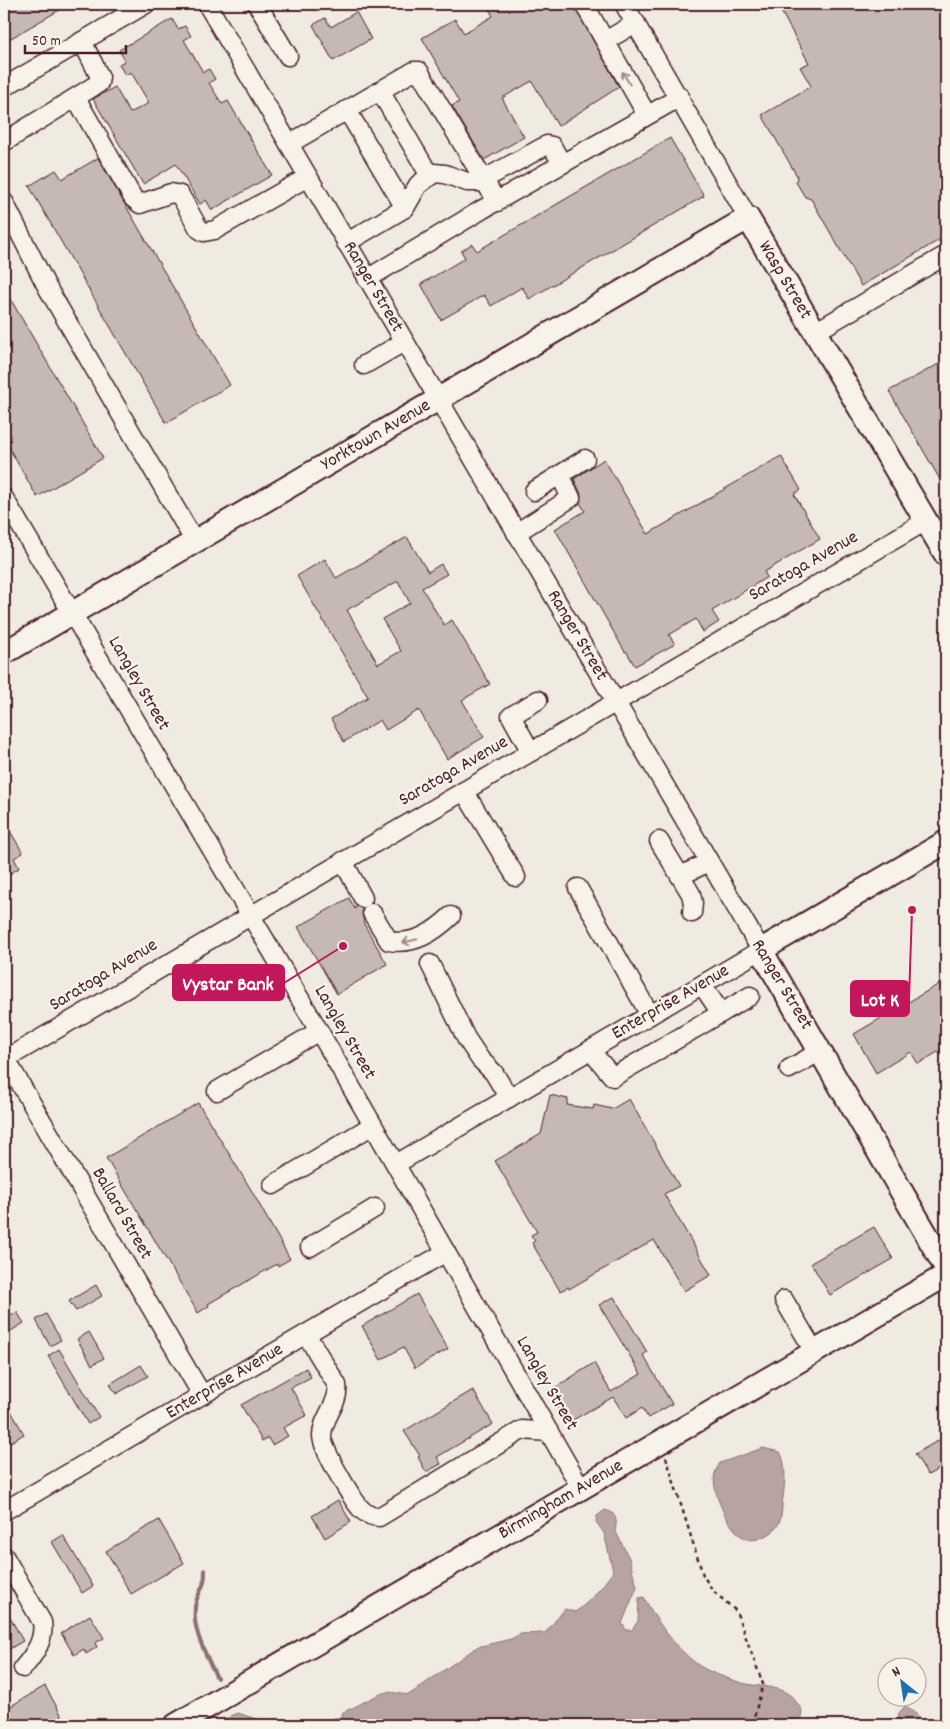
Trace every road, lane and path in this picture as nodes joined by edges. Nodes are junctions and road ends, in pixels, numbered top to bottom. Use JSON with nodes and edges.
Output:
{"nodes":[{"id":1,"x":146,"y":4,"type":"edge"},
{"id":2,"x":207,"y":4,"type":"edge"},
{"id":3,"x":257,"y":4,"type":"edge"},
{"id":4,"x":584,"y":4,"type":"edge"},
{"id":5,"x":624,"y":4,"type":"edge"},
{"id":6,"x":636,"y":23,"type":"junction"},
{"id":7,"x":82,"y":41,"type":"junction"},
{"id":8,"x":605,"y":41,"type":"junction"},
{"id":9,"x":288,"y":56,"type":"dead end"},
{"id":10,"x":4,"y":87,"type":"edge"},
{"id":11,"x":380,"y":92,"type":"junction"},
{"id":12,"x":680,"y":97,"type":"junction"},
{"id":13,"x":76,"y":98,"type":"junction"},
{"id":14,"x":347,"y":110,"type":"junction"},
{"id":15,"x":647,"y":116,"type":"junction"},
{"id":16,"x":4,"y":142,"type":"edge"},
{"id":17,"x":289,"y":144,"type":"junction"},
{"id":18,"x":562,"y":164,"type":"junction"},
{"id":19,"x":430,"y":176,"type":"junction"},
{"id":20,"x":308,"y":177,"type":"junction"},
{"id":21,"x":484,"y":179,"type":"junction"},
{"id":22,"x":4,"y":202,"type":"edge"},
{"id":23,"x":497,"y":202,"type":"junction"},
{"id":24,"x":405,"y":208,"type":"junction"},
{"id":25,"x":748,"y":218,"type":"junction"},
{"id":26,"x":346,"y":243,"type":"junction"},
{"id":27,"x":946,"y":255,"type":"edge"},
{"id":28,"x":367,"y":279,"type":"junction"},
{"id":29,"x":815,"y":332,"type":"junction"},
{"id":30,"x":404,"y":342,"type":"junction"},
{"id":31,"x":364,"y":365,"type":"dead end"},
{"id":32,"x":437,"y":399,"type":"junction"},
{"id":33,"x":585,"y":459,"type":"dead end"},
{"id":34,"x":560,"y":475,"type":"junction"},
{"id":35,"x":534,"y":490,"type":"dead end"},
{"id":36,"x":4,"y":498,"type":"edge"},
{"id":37,"x":926,"y":520,"type":"junction"},
{"id":38,"x":516,"y":533,"type":"junction"},
{"id":39,"x":195,"y":542,"type":"junction"},
{"id":40,"x":946,"y":555,"type":"edge"},
{"id":41,"x":72,"y":614,"type":"junction"},
{"id":42,"x":4,"y":654,"type":"edge"},
{"id":43,"x":538,"y":700,"type":"dead end"},
{"id":44,"x":615,"y":702,"type":"junction"},
{"id":45,"x":531,"y":752,"type":"junction"},
{"id":46,"x":464,"y":791,"type":"junction"},
{"id":47,"x":659,"y":841,"type":"dead end"},
{"id":48,"x":946,"y":842,"type":"edge"},
{"id":49,"x":343,"y":861,"type":"junction"},
{"id":50,"x":709,"y":862,"type":"junction"},
{"id":51,"x":680,"y":876,"type":"junction"},
{"id":52,"x":516,"y":877,"type":"dead end"},
{"id":53,"x":578,"y":888,"type":"dead end"},
{"id":54,"x":692,"y":913,"type":"dead end"},
{"id":55,"x":250,"y":915,"type":"junction"},
{"id":56,"x":452,"y":916,"type":"dead end"},
{"id":57,"x":4,"y":928,"type":"edge"},
{"id":58,"x":7,"y":933,"type":"dead end"},
{"id":59,"x":761,"y":950,"type":"junction"},
{"id":60,"x":430,"y":964,"type":"dead end"},
{"id":61,"x":702,"y":985,"type":"junction"},
{"id":62,"x":750,"y":996,"type":"dead end"},
{"id":63,"x":721,"y":1013,"type":"junction"},
{"id":64,"x":650,"y":1015,"type":"junction"},
{"id":65,"x":319,"y":1031,"type":"junction"},
{"id":66,"x":590,"y":1050,"type":"junction"},
{"id":67,"x":821,"y":1051,"type":"junction"},
{"id":68,"x":4,"y":1058,"type":"edge"},
{"id":69,"x":789,"y":1070,"type":"dead end"},
{"id":70,"x":217,"y":1090,"type":"dead end"},
{"id":71,"x":509,"y":1098,"type":"junction"},
{"id":72,"x":374,"y":1125,"type":"junction"},
{"id":73,"x":396,"y":1164,"type":"junction"},
{"id":74,"x":273,"y":1185,"type":"dead end"},
{"id":75,"x":375,"y":1208,"type":"dead end"},
{"id":76,"x":310,"y":1247,"type":"dead end"},
{"id":77,"x":446,"y":1252,"type":"junction"},
{"id":78,"x":946,"y":1268,"type":"edge"},
{"id":79,"x":946,"y":1275,"type":"edge"},
{"id":80,"x":784,"y":1300,"type":"dead end"},
{"id":81,"x":306,"y":1334,"type":"junction"},
{"id":82,"x":814,"y":1352,"type":"junction"},
{"id":83,"x":202,"y":1395,"type":"junction"},
{"id":84,"x":549,"y":1432,"type":"junction"},
{"id":85,"x":665,"y":1454,"type":"dead end"},
{"id":86,"x":581,"y":1488,"type":"junction"},
{"id":87,"x":4,"y":1511,"type":"edge"},
{"id":88,"x":4,"y":1556,"type":"edge"},
{"id":89,"x":23,"y":1668,"type":"dead end"},
{"id":90,"x":176,"y":1725,"type":"edge"},
{"id":91,"x":752,"y":1725,"type":"edge"}],
"edges":[{"from":1,"to":7,"type":"street"},
{"from":2,"to":17,"type":"street","name":"Ranger Street"},
{"from":3,"to":9,"type":"street"},
{"from":4,"to":8,"type":"street"},
{"from":5,"to":6,"type":"street","name":"Wasp Street"},
{"from":6,"to":8,"type":"street"},
{"from":6,"to":12,"type":"street","name":"Wasp Street"},
{"from":7,"to":10,"type":"street"},
{"from":7,"to":13,"type":"street"},
{"from":15,"to":8,"type":"street","one_way":true},
{"from":11,"to":14,"type":"street"},
{"from":11,"to":19,"type":"street"},
{"from":11,"to":21,"type":"street"},
{"from":12,"to":15,"type":"street"},
{"from":12,"to":25,"type":"street","name":"Wasp Street"},
{"from":13,"to":16,"type":"street"},
{"from":13,"to":20,"type":"street"},
{"from":14,"to":17,"type":"street"},
{"from":14,"to":24,"type":"street"},
{"from":15,"to":18,"type":"street"},
{"from":17,"to":20,"type":"street","name":"Ranger Street"},
{"from":18,"to":21,"type":"street"},
{"from":18,"to":23,"type":"street"},
{"from":19,"to":21,"type":"street"},
{"from":19,"to":24,"type":"street"},
{"from":20,"to":26,"type":"street","name":"Ranger Street"},
{"from":21,"to":23,"type":"street"},
{"from":22,"to":39,"type":"street"},
{"from":23,"to":28,"type":"street"},
{"from":24,"to":26,"type":"street"},
{"from":25,"to":29,"type":"main road","name":"Wasp Street"},
{"from":25,"to":32,"type":"main road","name":"Yorktown Avenue"},
{"from":26,"to":28,"type":"street","name":"Ranger Street"},
{"from":27,"to":29,"type":"street"},
{"from":28,"to":30,"type":"street","name":"Ranger Street"},
{"from":29,"to":37,"type":"main road","name":"Wasp Street"},
{"from":30,"to":31,"type":"street"},
{"from":30,"to":32,"type":"street","name":"Ranger Street"},
{"from":32,"to":38,"type":"street","name":"Ranger Street"},
{"from":32,"to":39,"type":"main road","name":"Yorktown Avenue"},
{"from":33,"to":34,"type":"street"},
{"from":34,"to":35,"type":"street"},
{"from":34,"to":38,"type":"street"},
{"from":36,"to":41,"type":"street","name":"Langley Street"},
{"from":37,"to":40,"type":"main road","name":"Wasp Street"},
{"from":37,"to":44,"type":"street","name":"Saratoga Avenue"},
{"from":38,"to":44,"type":"street","name":"Ranger Street"},
{"from":39,"to":41,"type":"main road","name":"Yorktown Avenue"},
{"from":41,"to":42,"type":"main road","name":"Yorktown Avenue"},
{"from":41,"to":55,"type":"street","name":"Langley Street"},
{"from":43,"to":45,"type":"street"},
{"from":44,"to":45,"type":"street","name":"Saratoga Avenue"},
{"from":44,"to":50,"type":"street","name":"Ranger Street"},
{"from":45,"to":46,"type":"street","name":"Saratoga Avenue"},
{"from":46,"to":49,"type":"street","name":"Saratoga Avenue"},
{"from":46,"to":52,"type":"street"},
{"from":47,"to":51,"type":"street"},
{"from":48,"to":59,"type":"main road","name":"Enterprise Avenue"},
{"from":49,"to":55,"type":"street","name":"Saratoga Avenue"},
{"from":56,"to":49,"type":"street","one_way":true},
{"from":50,"to":51,"type":"street"},
{"from":50,"to":59,"type":"street","name":"Ranger Street"},
{"from":51,"to":54,"type":"street"},
{"from":53,"to":64,"type":"street"},
{"from":55,"to":65,"type":"street","name":"Langley Street"},
{"from":55,"to":68,"type":"street","name":"Saratoga Avenue"},
{"from":57,"to":58,"type":"path"},
{"from":59,"to":61,"type":"street","name":"Enterprise Avenue"},
{"from":59,"to":67,"type":"main road","name":"Ranger Street"},
{"from":60,"to":71,"type":"street"},
{"from":61,"to":63,"type":"street"},
{"from":61,"to":64,"type":"street","name":"Enterprise Avenue"},
{"from":62,"to":63,"type":"street"},
{"from":63,"to":66,"type":"street"},
{"from":64,"to":66,"type":"street","name":"Enterprise Avenue"},
{"from":65,"to":70,"type":"street"},
{"from":65,"to":72,"type":"street","name":"Langley Street"},
{"from":66,"to":71,"type":"street","name":"Enterprise Avenue"},
{"from":67,"to":69,"type":"street"},
{"from":67,"to":78,"type":"main road","name":"Ranger Street"},
{"from":68,"to":83,"type":"street","name":"Ballard Street"},
{"from":71,"to":73,"type":"street","name":"Enterprise Avenue"},
{"from":72,"to":73,"type":"street","name":"Langley Street"},
{"from":72,"to":74,"type":"street"},
{"from":73,"to":77,"type":"street","name":"Langley Street"},
{"from":75,"to":76,"type":"street"},
{"from":77,"to":81,"type":"street","name":"Enterprise Avenue"},
{"from":77,"to":84,"type":"street","name":"Langley Street"},
{"from":79,"to":82,"type":"main road","name":"Birmingham Avenue"},
{"from":80,"to":82,"type":"street"},
{"from":81,"to":83,"type":"street","name":"Enterprise Avenue"},
{"from":81,"to":84,"type":"street"},
{"from":82,"to":86,"type":"main road","name":"Birmingham Avenue"},
{"from":83,"to":87,"type":"street","name":"Enterprise Avenue"},
{"from":84,"to":86,"type":"street","name":"Langley Street"},
{"from":85,"to":91,"type":"path"},
{"from":86,"to":90,"type":"main road","name":"Birmingham Avenue"},
{"from":88,"to":89,"type":"street"}]}
